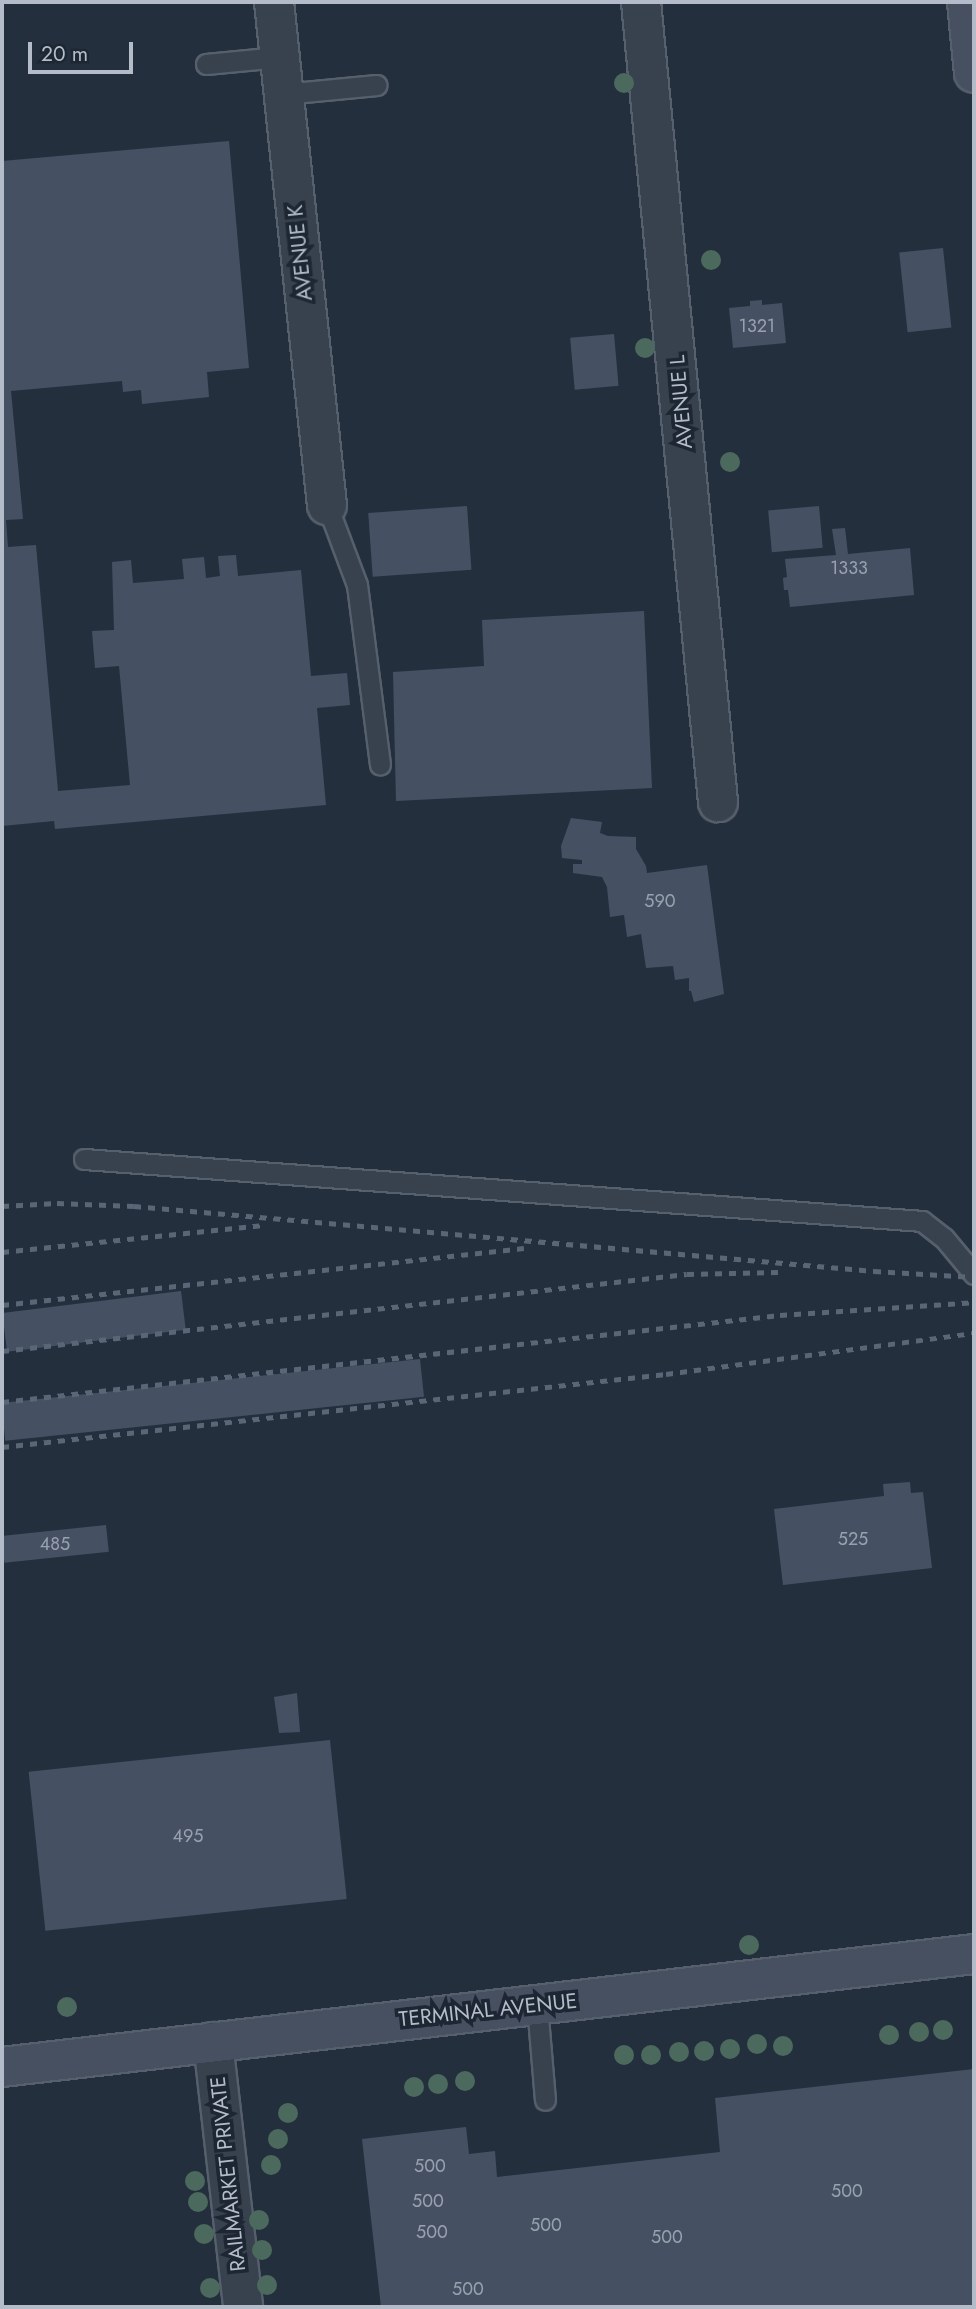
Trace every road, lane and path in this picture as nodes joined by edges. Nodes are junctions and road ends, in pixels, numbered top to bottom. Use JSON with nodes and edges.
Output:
{"nodes":[{"id":1,"x":274,"y":2,"type":"edge"},
{"id":2,"x":641,"y":2,"type":"edge"},
{"id":3,"x":967,"y":2,"type":"edge"},
{"id":4,"x":206,"y":64,"type":"dead end"},
{"id":5,"x":974,"y":73,"type":"edge"},
{"id":6,"x":281,"y":76,"type":"junction"},
{"id":7,"x":377,"y":85,"type":"dead end"},
{"id":8,"x":327,"y":505,"type":"joint"},
{"id":9,"x":380,"y":765,"type":"dead end"},
{"id":10,"x":718,"y":802,"type":"dead end"},
{"id":11,"x":84,"y":1159,"type":"dead end"},
{"id":12,"x":974,"y":1275,"type":"edge"},
{"id":13,"x":974,"y":1954,"type":"edge"},
{"id":14,"x":537,"y":2005,"type":"junction"},
{"id":15,"x":214,"y":2042,"type":"junction"},
{"id":16,"x":2,"y":2067,"type":"edge"},
{"id":17,"x":545,"y":2100,"type":"dead end"},
{"id":18,"x":243,"y":2307,"type":"edge"}],
"edges":[{"from":1,"to":6,"type":"street","name":"AVENUE K"},
{"from":2,"to":10,"type":"street","name":"AVENUE L"},
{"from":3,"to":5,"type":"street"},
{"from":4,"to":6,"type":"lane"},
{"from":6,"to":7,"type":"lane"},
{"from":6,"to":8,"type":"street","name":"AVENUE K"},
{"from":8,"to":9,"type":"lane"},
{"from":11,"to":12,"type":"lane"},
{"from":13,"to":14,"type":"street","name":"TERMINAL AVENUE"},
{"from":14,"to":15,"type":"street","name":"TERMINAL AVENUE"},
{"from":14,"to":17,"type":"lane"},
{"from":15,"to":16,"type":"street","name":"TERMINAL AVENUE"},
{"from":15,"to":18,"type":"street","name":"RAILMARKET PRIVATE"}]}
